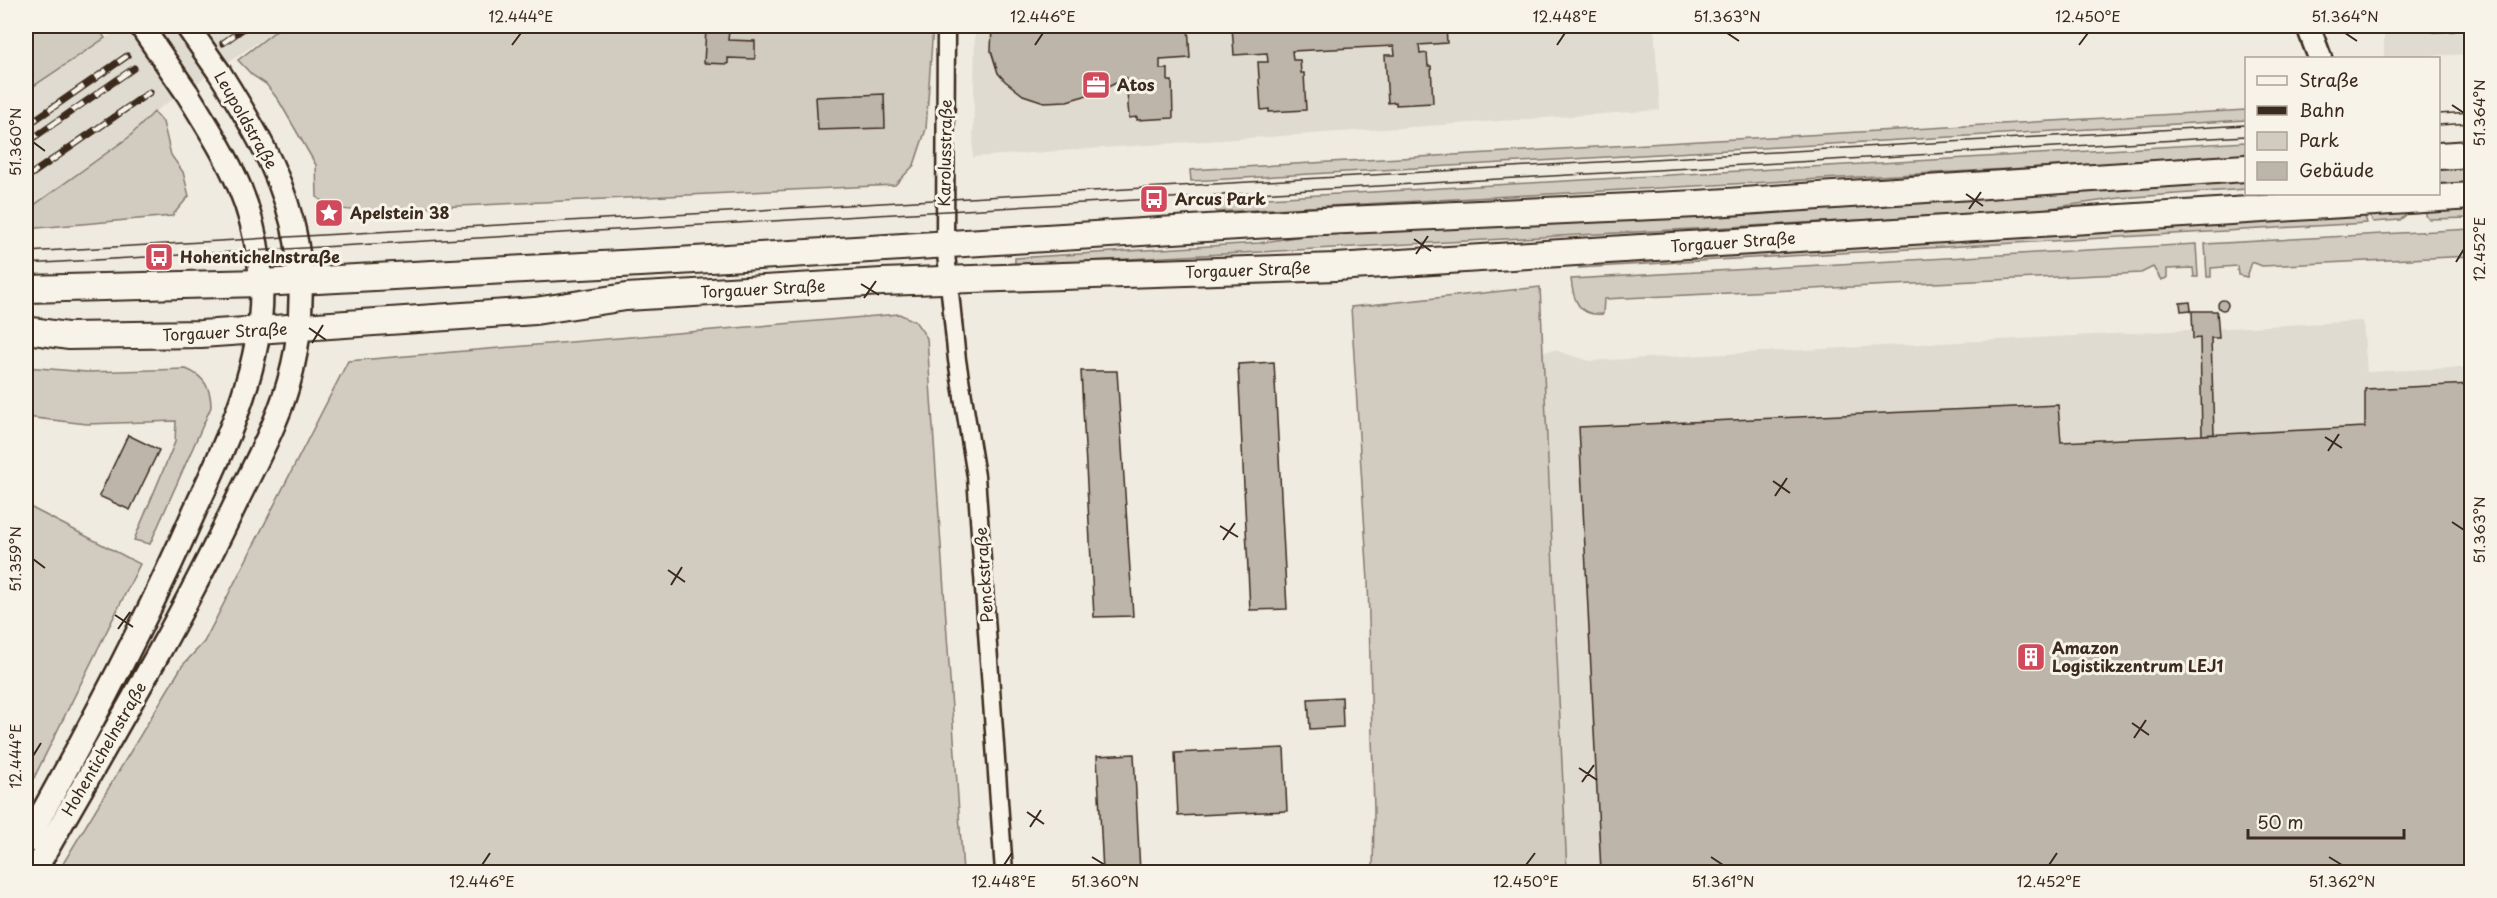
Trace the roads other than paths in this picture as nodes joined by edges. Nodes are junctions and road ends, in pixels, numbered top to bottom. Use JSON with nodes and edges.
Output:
{"nodes":[{"id":1,"x":141,"y":26,"type":"edge"},
{"id":2,"x":187,"y":26,"type":"edge"},
{"id":3,"x":946,"y":26,"type":"edge"},
{"id":4,"x":2308,"y":26,"type":"edge"},
{"id":5,"x":2320,"y":57,"type":"edge"},
{"id":6,"x":2472,"y":154,"type":"edge"},
{"id":7,"x":2440,"y":156,"type":"edge"},
{"id":8,"x":2245,"y":168,"type":"edge"},
{"id":9,"x":2472,"y":196,"type":"edge"},
{"id":10,"x":2368,"y":198,"type":"edge"},
{"id":11,"x":945,"y":244,"type":"junction"},
{"id":12,"x":948,"y":280,"type":"junction"},
{"id":13,"x":300,"y":281,"type":"junction"},
{"id":14,"x":261,"y":283,"type":"junction"},
{"id":15,"x":26,"y":289,"type":"edge"},
{"id":16,"x":299,"y":328,"type":"junction"},
{"id":17,"x":26,"y":330,"type":"edge"},
{"id":18,"x":258,"y":331,"type":"junction"},
{"id":19,"x":26,"y":842,"type":"edge"},
{"id":20,"x":34,"y":873,"type":"edge"},
{"id":21,"x":1004,"y":873,"type":"edge"}],
"edges":[{"from":1,"to":14,"type":"main road","bridge":true},
{"from":2,"to":13,"type":"main road","name":"Leupoldstraße","bridge":true},
{"from":3,"to":11,"type":"street","name":"Karolusstraße"},
{"from":4,"to":5,"type":"main road"},
{"from":6,"to":7,"type":"main road"},
{"from":8,"to":11,"type":"main road","name":"Torgauer Straße"},
{"from":9,"to":10,"type":"main road","name":"Torgauer Straße"},
{"from":10,"to":12,"type":"main road","name":"Torgauer Straße"},
{"from":11,"to":12,"type":"street","name":"Karolusstraße"},
{"from":11,"to":13,"type":"main road","name":"Torgauer Straße"},
{"from":12,"to":16,"type":"main road","name":"Torgauer Straße"},
{"from":12,"to":21,"type":"street","name":"Penckstraße"},
{"from":13,"to":14,"type":"main road","name":"Torgauer Straße"},
{"from":13,"to":16,"type":"main road","name":"Leupoldstraße"},
{"from":14,"to":15,"type":"main road","name":"Torgauer Straße"},
{"from":14,"to":18,"type":"main road","name":"Hohentichelnstraße"},
{"from":16,"to":18,"type":"main road","name":"Torgauer Straße"},
{"from":16,"to":20,"type":"main road","name":"Hohentichelnstraße"},
{"from":17,"to":18,"type":"main road","name":"Torgauer Straße"},
{"from":18,"to":19,"type":"main road","name":"Hohentichelnstraße"}]}
